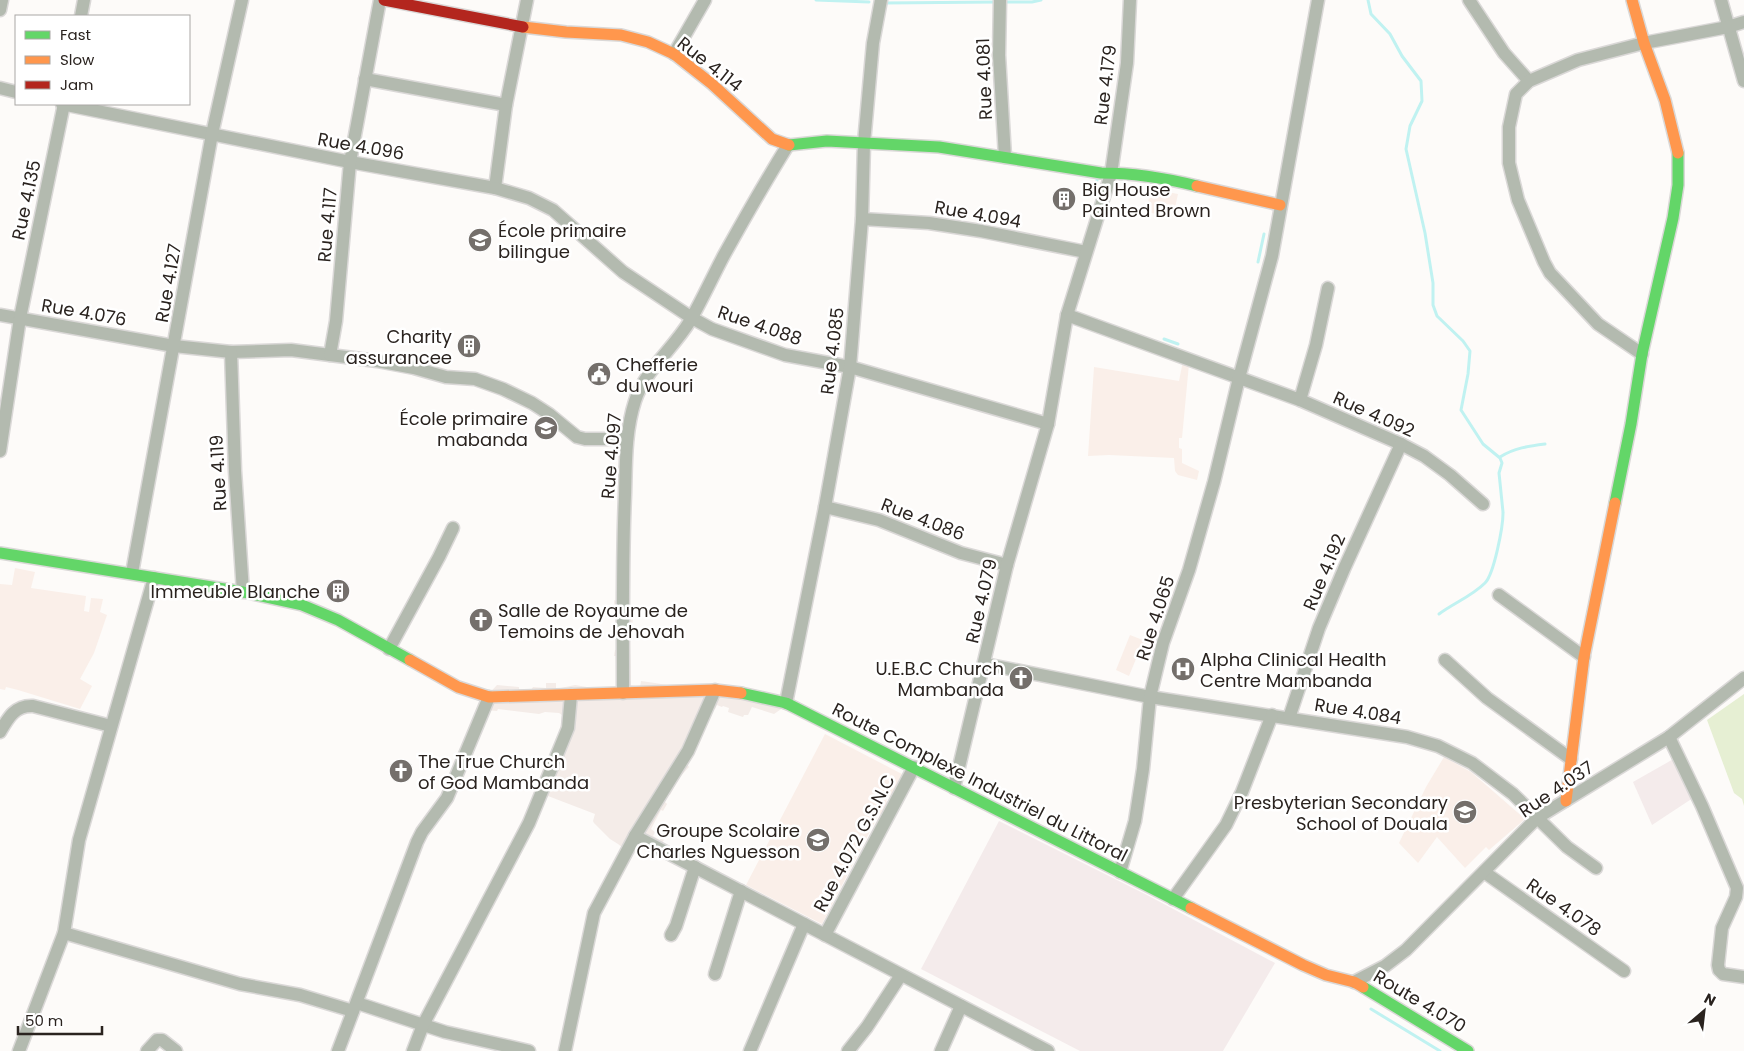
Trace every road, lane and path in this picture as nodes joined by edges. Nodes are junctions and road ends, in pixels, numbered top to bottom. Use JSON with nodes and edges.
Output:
{"nodes":[{"id":1,"x":2,"y":0,"type":"edge"},
{"id":2,"x":84,"y":0,"type":"edge"},
{"id":3,"x":242,"y":0,"type":"edge"},
{"id":4,"x":380,"y":0,"type":"edge"},
{"id":5,"x":384,"y":0,"type":"edge"},
{"id":6,"x":526,"y":0,"type":"edge"},
{"id":7,"x":705,"y":0,"type":"edge"},
{"id":8,"x":881,"y":0,"type":"edge"},
{"id":9,"x":1000,"y":0,"type":"edge"},
{"id":10,"x":1130,"y":0,"type":"edge"},
{"id":11,"x":1318,"y":0,"type":"edge"},
{"id":12,"x":1469,"y":0,"type":"edge"},
{"id":13,"x":1632,"y":0,"type":"edge"},
{"id":14,"x":1721,"y":0,"type":"edge"},
{"id":15,"x":0,"y":10,"type":"edge"},
{"id":16,"x":81,"y":15,"type":"edge"},
{"id":17,"x":1744,"y":22,"type":"edge"},
{"id":18,"x":521,"y":27,"type":"junction"},
{"id":19,"x":1728,"y":27,"type":"junction"},
{"id":20,"x":1644,"y":43,"type":"junction"},
{"id":21,"x":674,"y":54,"type":"junction"},
{"id":22,"x":366,"y":79,"type":"junction"},
{"id":23,"x":1529,"y":81,"type":"junction"},
{"id":24,"x":1744,"y":81,"type":"edge"},
{"id":25,"x":0,"y":88,"type":"edge"},
{"id":26,"x":15,"y":92,"type":"edge"},
{"id":27,"x":63,"y":105,"type":"edge"},
{"id":28,"x":68,"y":105,"type":"edge"},
{"id":29,"x":506,"y":105,"type":"junction"},
{"id":30,"x":212,"y":134,"type":"junction"},
{"id":31,"x":864,"y":143,"type":"junction"},
{"id":32,"x":788,"y":145,"type":"junction"},
{"id":33,"x":1005,"y":158,"type":"junction"},
{"id":34,"x":350,"y":162,"type":"junction"},
{"id":35,"x":1111,"y":174,"type":"junction"},
{"id":36,"x":495,"y":188,"type":"junction"},
{"id":37,"x":1280,"y":205,"type":"junction"},
{"id":38,"x":862,"y":219,"type":"junction"},
{"id":39,"x":1086,"y":252,"type":"junction"},
{"id":40,"x":1328,"y":288,"type":"dead end"},
{"id":41,"x":0,"y":314,"type":"edge"},
{"id":42,"x":1066,"y":315,"type":"junction"},
{"id":43,"x":20,"y":318,"type":"junction"},
{"id":44,"x":692,"y":318,"type":"junction"},
{"id":45,"x":174,"y":346,"type":"junction"},
{"id":46,"x":231,"y":352,"type":"junction"},
{"id":47,"x":1642,"y":354,"type":"junction"},
{"id":48,"x":330,"y":355,"type":"junction"},
{"id":49,"x":850,"y":366,"type":"junction"},
{"id":50,"x":1239,"y":378,"type":"junction"},
{"id":51,"x":1300,"y":400,"type":"junction"},
{"id":52,"x":1048,"y":424,"type":"junction"},
{"id":53,"x":627,"y":439,"type":"junction"},
{"id":54,"x":1401,"y":444,"type":"junction"},
{"id":55,"x":0,"y":451,"type":"edge"},
{"id":56,"x":1483,"y":504,"type":"dead end"},
{"id":57,"x":825,"y":507,"type":"junction"},
{"id":58,"x":453,"y":528,"type":"dead end"},
{"id":59,"x":0,"y":552,"type":"edge"},
{"id":60,"x":1007,"y":565,"type":"junction"},
{"id":61,"x":132,"y":572,"type":"junction"},
{"id":62,"x":154,"y":578,"type":"junction"},
{"id":63,"x":243,"y":592,"type":"junction"},
{"id":64,"x":1499,"y":595,"type":"dead end"},
{"id":65,"x":389,"y":649,"type":"junction"},
{"id":66,"x":1584,"y":656,"type":"junction"},
{"id":67,"x":1444,"y":660,"type":"dead end"},
{"id":68,"x":985,"y":664,"type":"junction"},
{"id":69,"x":1744,"y":678,"type":"edge"},
{"id":70,"x":715,"y":690,"type":"junction"},
{"id":71,"x":623,"y":693,"type":"junction"},
{"id":72,"x":570,"y":695,"type":"junction"},
{"id":73,"x":489,"y":697,"type":"junction"},
{"id":74,"x":1150,"y":697,"type":"junction"},
{"id":75,"x":786,"y":703,"type":"junction"},
{"id":76,"x":1272,"y":715,"type":"junction"},
{"id":77,"x":1289,"y":718,"type":"junction"},
{"id":78,"x":111,"y":726,"type":"junction"},
{"id":79,"x":0,"y":732,"type":"edge"},
{"id":80,"x":1669,"y":737,"type":"junction"},
{"id":81,"x":1571,"y":760,"type":"junction"},
{"id":82,"x":914,"y":768,"type":"junction"},
{"id":83,"x":954,"y":788,"type":"junction"},
{"id":84,"x":1566,"y":801,"type":"junction"},
{"id":85,"x":1538,"y":818,"type":"junction"},
{"id":86,"x":635,"y":836,"type":"junction"},
{"id":87,"x":695,"y":867,"type":"junction"},
{"id":88,"x":1596,"y":868,"type":"dead end"},
{"id":89,"x":1120,"y":872,"type":"junction"},
{"id":90,"x":1484,"y":872,"type":"junction"},
{"id":91,"x":741,"y":891,"type":"junction"},
{"id":92,"x":1173,"y":899,"type":"junction"},
{"id":93,"x":804,"y":924,"type":"junction"},
{"id":94,"x":64,"y":933,"type":"junction"},
{"id":95,"x":670,"y":935,"type":"dead end"},
{"id":96,"x":825,"y":935,"type":"junction"},
{"id":97,"x":1624,"y":971,"type":"dead end"},
{"id":98,"x":714,"y":974,"type":"dead end"},
{"id":99,"x":901,"y":975,"type":"junction"},
{"id":100,"x":1744,"y":977,"type":"edge"},
{"id":101,"x":1354,"y":982,"type":"junction"},
{"id":102,"x":962,"y":1006,"type":"junction"},
{"id":103,"x":355,"y":1007,"type":"junction"},
{"id":104,"x":423,"y":1025,"type":"junction"},
{"id":105,"x":1042,"y":1050,"type":"edge"},
{"id":106,"x":19,"y":1051,"type":"edge"},
{"id":107,"x":147,"y":1051,"type":"edge"},
{"id":108,"x":176,"y":1051,"type":"edge"},
{"id":109,"x":338,"y":1051,"type":"edge"},
{"id":110,"x":413,"y":1051,"type":"edge"},
{"id":111,"x":528,"y":1051,"type":"edge"},
{"id":112,"x":565,"y":1051,"type":"edge"},
{"id":113,"x":750,"y":1051,"type":"edge"},
{"id":114,"x":848,"y":1051,"type":"edge"},
{"id":115,"x":941,"y":1051,"type":"edge"},
{"id":116,"x":1468,"y":1051,"type":"edge"}],
"edges":[{"from":1,"to":15,"type":"street"},
{"from":2,"to":16,"type":"street"},
{"from":3,"to":30,"type":"street","name":"Rue 4.127"},
{"from":4,"to":22,"type":"street","name":"Rue 4.117"},
{"from":5,"to":18,"type":"street","name":"Rue 4.114"},
{"from":6,"to":18,"type":"street"},
{"from":7,"to":21,"type":"street"},
{"from":8,"to":31,"type":"street","name":"Rue 4.085"},
{"from":9,"to":33,"type":"street","name":"Rue 4.081"},
{"from":10,"to":35,"type":"street","name":"Rue 4.179"},
{"from":11,"to":37,"type":"street","name":"Rue 4.065"},
{"from":12,"to":23,"type":"street"},
{"from":13,"to":20,"type":"street"},
{"from":14,"to":19,"type":"street"},
{"from":17,"to":19,"type":"street"},
{"from":18,"to":21,"type":"street","name":"Rue 4.114"},
{"from":18,"to":29,"type":"street"},
{"from":19,"to":20,"type":"street"},
{"from":19,"to":24,"type":"street"},
{"from":20,"to":23,"type":"street"},
{"from":20,"to":47,"type":"street"},
{"from":21,"to":32,"type":"street","name":"Rue 4.114"},
{"from":22,"to":29,"type":"street"},
{"from":22,"to":34,"type":"street","name":"Rue 4.117"},
{"from":23,"to":47,"type":"street"},
{"from":25,"to":26,"type":"street"},
{"from":27,"to":43,"type":"street","name":"Rue 4.135"},
{"from":28,"to":30,"type":"street","name":"Rue 4.096"},
{"from":29,"to":36,"type":"street"},
{"from":30,"to":34,"type":"street","name":"Rue 4.096"},
{"from":30,"to":45,"type":"street","name":"Rue 4.127"},
{"from":31,"to":32,"type":"street"},
{"from":31,"to":33,"type":"street"},
{"from":31,"to":38,"type":"street","name":"Rue 4.085"},
{"from":32,"to":44,"type":"street","name":"Rue 4.097"},
{"from":33,"to":35,"type":"street"},
{"from":34,"to":36,"type":"street","name":"Rue 4.096"},
{"from":34,"to":48,"type":"street","name":"Rue 4.117"},
{"from":35,"to":37,"type":"street"},
{"from":35,"to":39,"type":"street","name":"Rue 4.179"},
{"from":36,"to":44,"type":"street","name":"Rue 4.088"},
{"from":37,"to":50,"type":"street","name":"Rue 4.065"},
{"from":38,"to":39,"type":"street","name":"Rue 4.094"},
{"from":38,"to":49,"type":"street","name":"Rue 4.085"},
{"from":39,"to":42,"type":"street","name":"Rue 4.179"},
{"from":40,"to":51,"type":"street"},
{"from":41,"to":43,"type":"street","name":"Rue 4.076"},
{"from":42,"to":50,"type":"street","name":"Rue 4.092"},
{"from":42,"to":52,"type":"street","name":"Rue 4.079"},
{"from":43,"to":45,"type":"street","name":"Rue 4.076"},
{"from":43,"to":55,"type":"street","name":"Rue 4.135"},
{"from":44,"to":49,"type":"street","name":"Rue 4.088"},
{"from":44,"to":53,"type":"street","name":"Rue 4.097"},
{"from":45,"to":46,"type":"street","name":"Rue 4.076"},
{"from":45,"to":61,"type":"street","name":"Rue 4.127"},
{"from":46,"to":48,"type":"street"},
{"from":46,"to":63,"type":"street","name":"Rue 4.119"},
{"from":47,"to":66,"type":"street"},
{"from":48,"to":53,"type":"street"},
{"from":49,"to":52,"type":"street","name":"Rue 4.088"},
{"from":49,"to":57,"type":"street","name":"Rue 4.085"},
{"from":50,"to":51,"type":"street","name":"Rue 4.092"},
{"from":50,"to":74,"type":"street","name":"Rue 4.065"},
{"from":51,"to":54,"type":"street","name":"Rue 4.092"},
{"from":52,"to":60,"type":"street","name":"Rue 4.079"},
{"from":53,"to":71,"type":"street","name":"Rue 4.097"},
{"from":54,"to":56,"type":"street","name":"Rue 4.092"},
{"from":54,"to":77,"type":"street","name":"Rue 4.192"},
{"from":57,"to":60,"type":"street","name":"Rue 4.086"},
{"from":57,"to":75,"type":"street","name":"Rue 4.085"},
{"from":58,"to":65,"type":"street"},
{"from":59,"to":61,"type":"street","name":"Route Complexe Industriel du Littoral"},
{"from":60,"to":68,"type":"street","name":"Rue 4.079"},
{"from":61,"to":62,"type":"street","name":"Route Complexe Industriel du Littoral"},
{"from":62,"to":63,"type":"street","name":"Route Complexe Industriel du Littoral"},
{"from":62,"to":78,"type":"street"},
{"from":63,"to":65,"type":"street","name":"Route Complexe Industriel du Littoral"},
{"from":64,"to":66,"type":"street"},
{"from":65,"to":73,"type":"street","name":"Route Complexe Industriel du Littoral"},
{"from":66,"to":81,"type":"street"},
{"from":67,"to":81,"type":"street"},
{"from":68,"to":74,"type":"street","name":"Rue 4.084"},
{"from":68,"to":83,"type":"street","name":"Rue 4.079"},
{"from":69,"to":80,"type":"street","name":"Rue 4.037"},
{"from":70,"to":71,"type":"street","name":"Route Complexe Industriel du Littoral"},
{"from":70,"to":75,"type":"street","name":"Route Complexe Industriel du Littoral"},
{"from":70,"to":86,"type":"street"},
{"from":71,"to":72,"type":"street","name":"Route Complexe Industriel du Littoral"},
{"from":72,"to":73,"type":"street","name":"Route Complexe Industriel du Littoral"},
{"from":72,"to":104,"type":"street"},
{"from":73,"to":103,"type":"street"},
{"from":74,"to":76,"type":"street","name":"Rue 4.084"},
{"from":74,"to":89,"type":"street","name":"Rue 4.065"},
{"from":75,"to":82,"type":"street","name":"Route Complexe Industriel du Littoral"},
{"from":76,"to":77,"type":"street","name":"Rue 4.084"},
{"from":76,"to":92,"type":"street"},
{"from":77,"to":85,"type":"street","name":"Rue 4.084"},
{"from":78,"to":79,"type":"street"},
{"from":78,"to":94,"type":"street"},
{"from":80,"to":84,"type":"street","name":"Rue 4.037"},
{"from":80,"to":100,"type":"street"},
{"from":81,"to":84,"type":"street"},
{"from":82,"to":83,"type":"street","name":"Route Complexe Industriel du Littoral"},
{"from":82,"to":96,"type":"street","name":"Rue 4.072 G.S.N.C"},
{"from":83,"to":89,"type":"street","name":"Route Complexe Industriel du Littoral"},
{"from":84,"to":85,"type":"street","name":"Rue 4.037"},
{"from":85,"to":88,"type":"street","name":"Rue 4.084"},
{"from":85,"to":90,"type":"street","name":"Rue 4.037"},
{"from":86,"to":87,"type":"street"},
{"from":86,"to":112,"type":"street"},
{"from":87,"to":91,"type":"street"},
{"from":87,"to":95,"type":"street"},
{"from":89,"to":92,"type":"street","name":"Route Complexe Industriel du Littoral"},
{"from":90,"to":97,"type":"street","name":"Rue 4.078"},
{"from":90,"to":101,"type":"street","name":"Rue 4.037"},
{"from":91,"to":93,"type":"street"},
{"from":91,"to":98,"type":"street"},
{"from":92,"to":101,"type":"street","name":"Route Complexe Industriel du Littoral"},
{"from":93,"to":96,"type":"street"},
{"from":93,"to":113,"type":"street"},
{"from":94,"to":103,"type":"street"},
{"from":94,"to":106,"type":"street"},
{"from":96,"to":99,"type":"street"},
{"from":99,"to":102,"type":"street"},
{"from":99,"to":114,"type":"street"},
{"from":101,"to":116,"type":"street","name":"Route 4.070"},
{"from":102,"to":105,"type":"street"},
{"from":102,"to":115,"type":"street"},
{"from":103,"to":104,"type":"street"},
{"from":103,"to":109,"type":"street"},
{"from":104,"to":110,"type":"street"},
{"from":104,"to":111,"type":"street"},
{"from":107,"to":108,"type":"street"}]}
